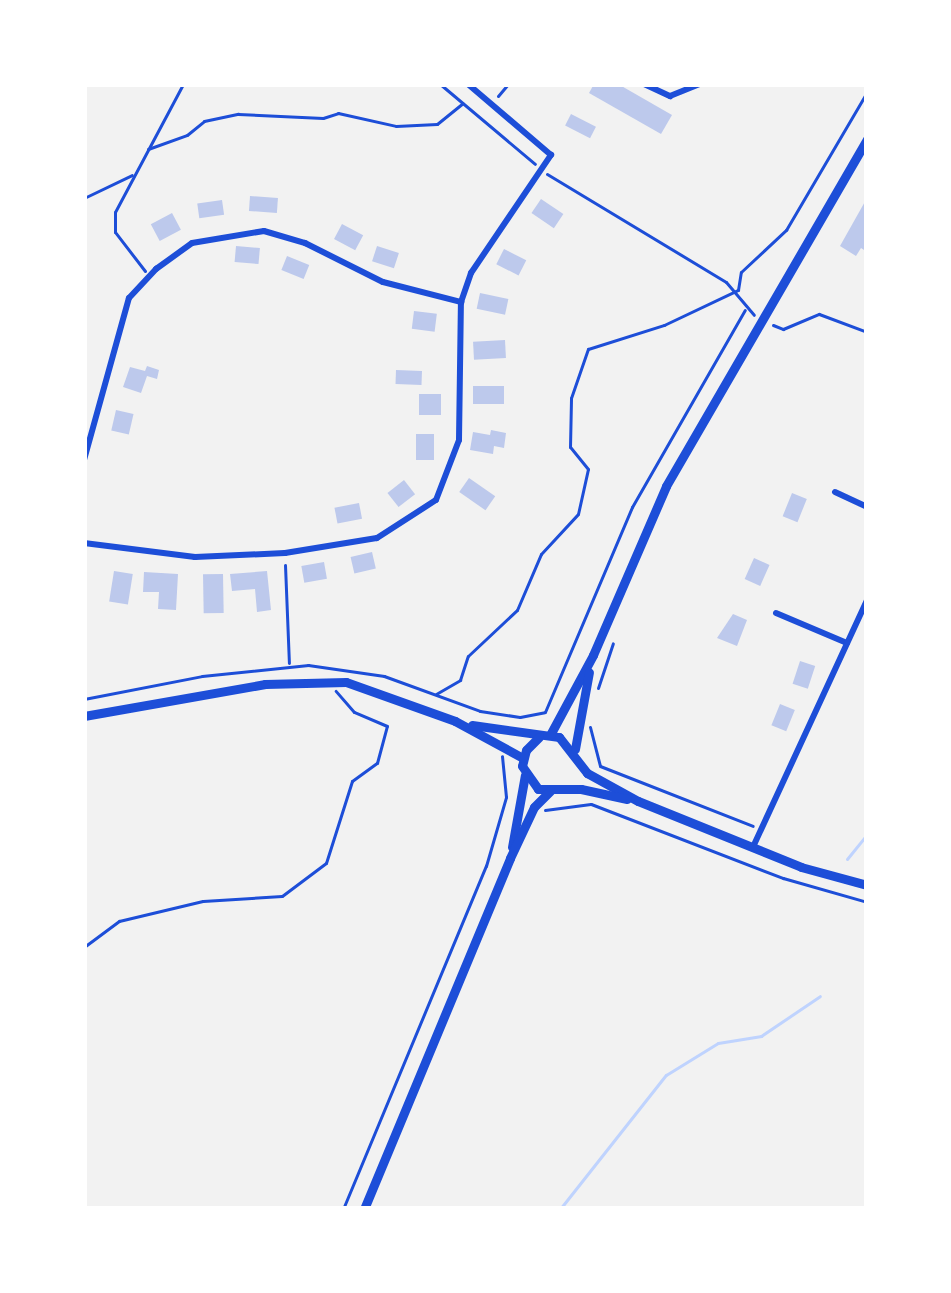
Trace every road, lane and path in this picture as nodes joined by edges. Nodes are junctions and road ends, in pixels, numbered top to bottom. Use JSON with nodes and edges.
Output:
{"nodes":[{"id":1,"x":183,"y":84,"type":"edge"},
{"id":2,"x":440,"y":84,"type":"edge"},
{"id":3,"x":468,"y":84,"type":"edge"},
{"id":4,"x":644,"y":84,"type":"edge"},
{"id":5,"x":700,"y":84,"type":"edge"},
{"id":6,"x":867,"y":92,"type":"edge"},
{"id":7,"x":464,"y":102,"type":"junction"},
{"id":8,"x":867,"y":139,"type":"edge"},
{"id":9,"x":148,"y":149,"type":"junction"},
{"id":10,"x":542,"y":170,"type":"junction"},
{"id":11,"x":134,"y":174,"type":"junction"},
{"id":12,"x":84,"y":198,"type":"edge"},
{"id":13,"x":149,"y":277,"type":"junction"},
{"id":14,"x":738,"y":290,"type":"junction"},
{"id":15,"x":461,"y":302,"type":"junction"},
{"id":16,"x":745,"y":310,"type":"junction"},
{"id":17,"x":762,"y":320,"type":"junction"},
{"id":18,"x":867,"y":332,"type":"edge"},
{"id":19,"x":84,"y":460,"type":"edge"},
{"id":20,"x":836,"y":492,"type":"dead end"},
{"id":21,"x":867,"y":507,"type":"edge"},
{"id":22,"x":84,"y":543,"type":"edge"},
{"id":23,"x":285,"y":553,"type":"junction"},
{"id":24,"x":867,"y":600,"type":"edge"},
{"id":25,"x":776,"y":613,"type":"dead end"},
{"id":26,"x":613,"y":643,"type":"dead end"},
{"id":27,"x":848,"y":644,"type":"junction"},
{"id":28,"x":593,"y":655,"type":"junction"},
{"id":29,"x":289,"y":665,"type":"junction"},
{"id":30,"x":327,"y":680,"type":"junction"},
{"id":31,"x":434,"y":695,"type":"junction"},
{"id":32,"x":392,"y":696,"type":"junction"},
{"id":33,"x":595,"y":697,"type":"dead end"},
{"id":34,"x":84,"y":699,"type":"edge"},
{"id":35,"x":592,"y":711,"type":"dead end"},
{"id":36,"x":84,"y":716,"type":"edge"},
{"id":37,"x":520,"y":717,"type":"junction"},
{"id":38,"x":455,"y":721,"type":"junction"},
{"id":39,"x":387,"y":726,"type":"junction"},
{"id":40,"x":511,"y":734,"type":"junction"},
{"id":41,"x":544,"y":736,"type":"junction"},
{"id":42,"x":505,"y":746,"type":"junction"},
{"id":43,"x":576,"y":756,"type":"junction"},
{"id":44,"x":523,"y":758,"type":"junction"},
{"id":45,"x":525,"y":773,"type":"junction"},
{"id":46,"x":554,"y":790,"type":"junction"},
{"id":47,"x":506,"y":797,"type":"junction"},
{"id":48,"x":638,"y":801,"type":"junction"},
{"id":49,"x":522,"y":802,"type":"junction"},
{"id":50,"x":534,"y":807,"type":"junction"},
{"id":51,"x":761,"y":827,"type":"junction"},
{"id":52,"x":752,"y":848,"type":"junction"},
{"id":53,"x":510,"y":858,"type":"junction"},
{"id":54,"x":867,"y":885,"type":"edge"},
{"id":55,"x":867,"y":902,"type":"edge"},
{"id":56,"x":84,"y":947,"type":"edge"},
{"id":57,"x":343,"y":1209,"type":"edge"},
{"id":58,"x":364,"y":1209,"type":"edge"}],
"edges":[{"from":1,"to":9,"type":"path"},
{"from":2,"to":7,"type":"path"},
{"from":3,"to":10,"type":"street"},
{"from":4,"to":5,"type":"street"},
{"from":6,"to":14,"type":"path"},
{"from":7,"to":9,"type":"path"},
{"from":7,"to":10,"type":"path"},
{"from":8,"to":17,"type":"main road"},
{"from":9,"to":11,"type":"path"},
{"from":10,"to":14,"type":"path"},
{"from":10,"to":15,"type":"street"},
{"from":11,"to":12,"type":"path"},
{"from":11,"to":13,"type":"path"},
{"from":13,"to":15,"type":"street"},
{"from":13,"to":19,"type":"street"},
{"from":14,"to":16,"type":"path"},
{"from":14,"to":31,"type":"path"},
{"from":15,"to":23,"type":"street"},
{"from":16,"to":17,"type":"path"},
{"from":16,"to":37,"type":"path"},
{"from":17,"to":18,"type":"path"},
{"from":17,"to":28,"type":"main road"},
{"from":20,"to":21,"type":"street"},
{"from":22,"to":23,"type":"street"},
{"from":23,"to":29,"type":"path"},
{"from":24,"to":27,"type":"street"},
{"from":25,"to":27,"type":"street"},
{"from":26,"to":33,"type":"path"},
{"from":27,"to":51,"type":"street"},
{"from":28,"to":41,"type":"main road"},
{"from":28,"to":43,"type":"main road"},
{"from":29,"to":31,"type":"path"},
{"from":29,"to":34,"type":"path"},
{"from":30,"to":32,"type":"main road"},
{"from":30,"to":36,"type":"main road"},
{"from":30,"to":39,"type":"path"},
{"from":31,"to":37,"type":"path"},
{"from":32,"to":38,"type":"main road"},
{"from":32,"to":39,"type":"path"},
{"from":35,"to":51,"type":"path"},
{"from":37,"to":40,"type":"path"},
{"from":38,"to":40,"type":"main road"},
{"from":38,"to":42,"type":"main road"},
{"from":39,"to":56,"type":"path"},
{"from":40,"to":41,"type":"main road"},
{"from":41,"to":43,"type":"main road"},
{"from":41,"to":44,"type":"main road"},
{"from":42,"to":44,"type":"main road"},
{"from":42,"to":47,"type":"path"},
{"from":43,"to":46,"type":"main road"},
{"from":43,"to":48,"type":"main road"},
{"from":44,"to":45,"type":"main road"},
{"from":45,"to":46,"type":"main road"},
{"from":45,"to":49,"type":"main road"},
{"from":46,"to":48,"type":"main road"},
{"from":46,"to":50,"type":"main road"},
{"from":47,"to":49,"type":"path"},
{"from":47,"to":57,"type":"path"},
{"from":48,"to":52,"type":"main road"},
{"from":49,"to":53,"type":"main road"},
{"from":50,"to":53,"type":"main road"},
{"from":50,"to":55,"type":"path"},
{"from":51,"to":52,"type":"street"},
{"from":52,"to":54,"type":"main road"},
{"from":53,"to":58,"type":"main road"}]}
